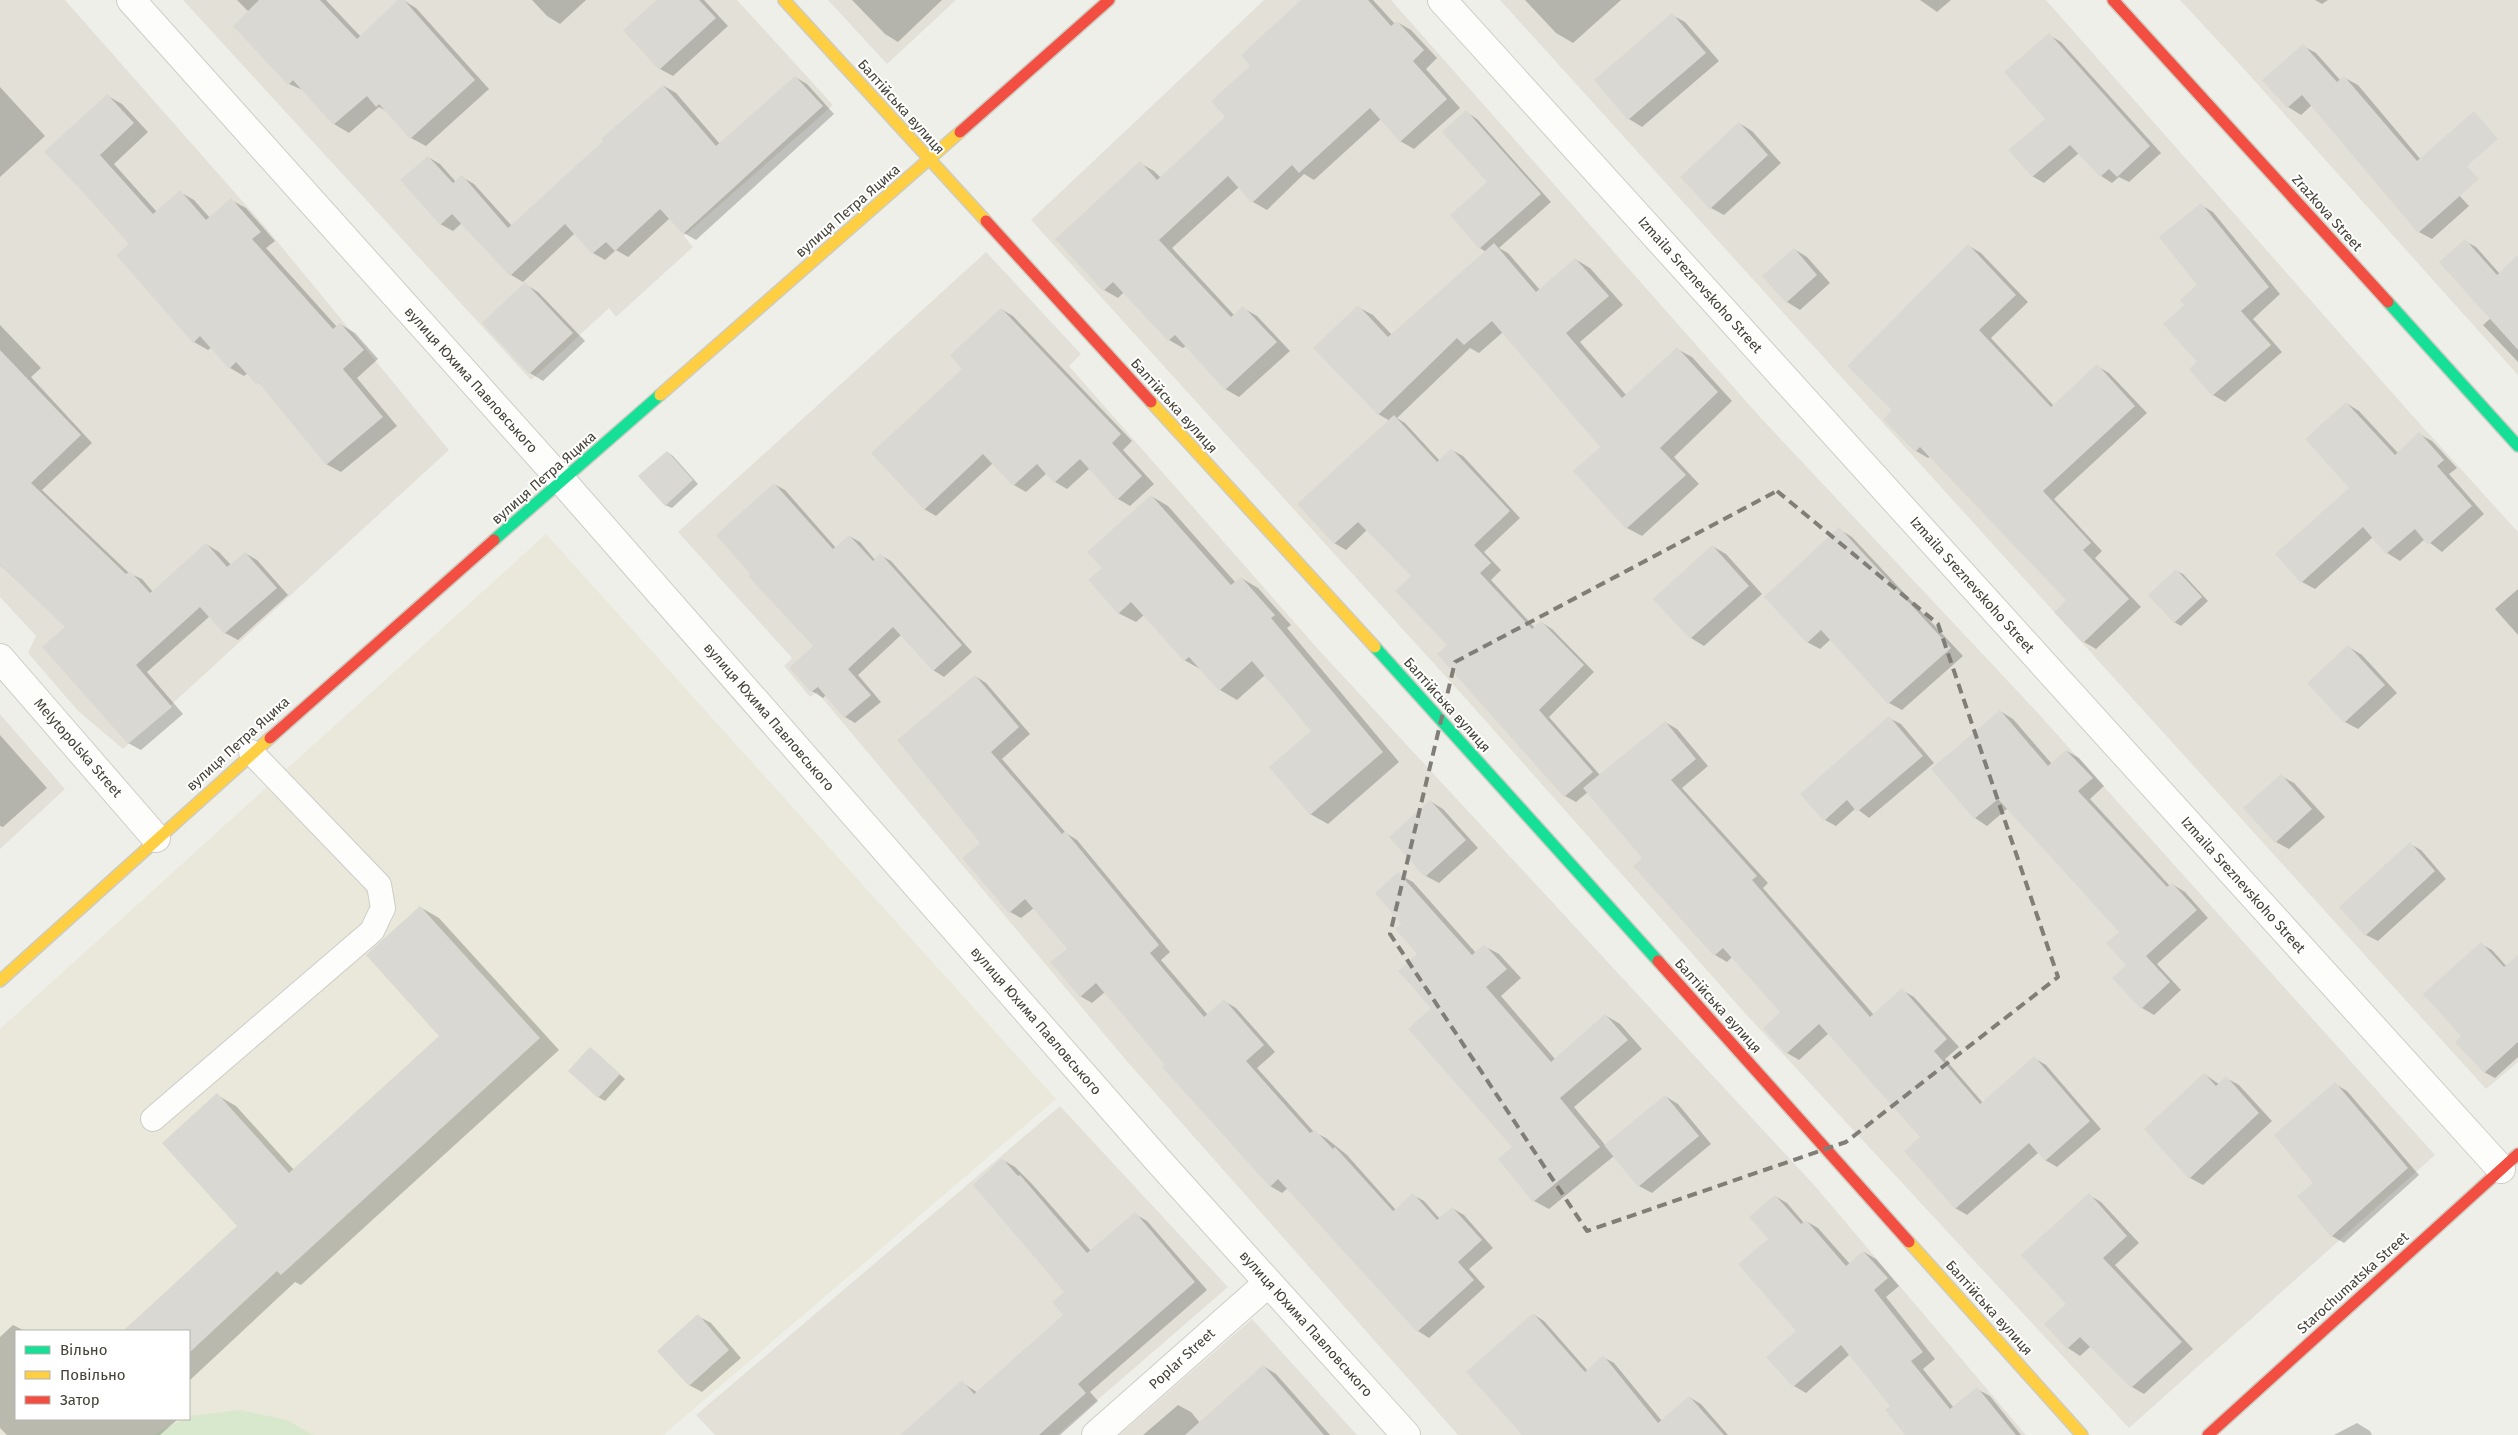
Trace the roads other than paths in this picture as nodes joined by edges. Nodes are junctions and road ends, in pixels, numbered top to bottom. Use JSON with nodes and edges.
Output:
{"nodes":[{"id":1,"x":131,"y":0,"type":"edge"},
{"id":2,"x":784,"y":0,"type":"edge"},
{"id":3,"x":1110,"y":0,"type":"edge"},
{"id":4,"x":1442,"y":0,"type":"edge"},
{"id":5,"x":2114,"y":0,"type":"edge"},
{"id":6,"x":929,"y":160,"type":"junction"},
{"id":7,"x":2518,"y":446,"type":"edge"},
{"id":8,"x":563,"y":482,"type":"junction"},
{"id":9,"x":0,"y":658,"type":"edge"},
{"id":10,"x":251,"y":752,"type":"junction"},
{"id":11,"x":156,"y":838,"type":"junction"},
{"id":12,"x":0,"y":981,"type":"edge"},
{"id":13,"x":153,"y":1119,"type":"dead end"},
{"id":14,"x":2510,"y":1162,"type":"edge"},
{"id":15,"x":1268,"y":1283,"type":"junction"},
{"id":16,"x":1096,"y":1435,"type":"edge"},
{"id":17,"x":1406,"y":1435,"type":"edge"},
{"id":18,"x":2082,"y":1435,"type":"edge"},
{"id":19,"x":2208,"y":1435,"type":"edge"}],
"edges":[{"from":1,"to":8,"type":"street","name":"вулиця Юхима Павловського"},
{"from":2,"to":6,"type":"street","name":"Балтійська вулиця"},
{"from":3,"to":6,"type":"street","name":"вулиця Петра Яцика"},
{"from":4,"to":14,"type":"street","name":"Izmaila Sreznevskoho Street"},
{"from":5,"to":7,"type":"street","name":"Zrazkova Street"},
{"from":6,"to":8,"type":"street","name":"вулиця Петра Яцика"},
{"from":6,"to":18,"type":"street","name":"Балтійська вулиця"},
{"from":8,"to":10,"type":"street","name":"вулиця Петра Яцика"},
{"from":8,"to":15,"type":"street","name":"вулиця Юхима Павловського"},
{"from":9,"to":11,"type":"street","name":"Melytopolska Street"},
{"from":10,"to":11,"type":"street","name":"вулиця Петра Яцика"},
{"from":10,"to":13,"type":"lane"},
{"from":11,"to":12,"type":"street","name":"вулиця Петра Яцика"},
{"from":14,"to":19,"type":"street","name":"Starochumatska Street"},
{"from":15,"to":16,"type":"street","name":"Poplar Street"},
{"from":15,"to":17,"type":"street","name":"вулиця Юхима Павловського"}]}
